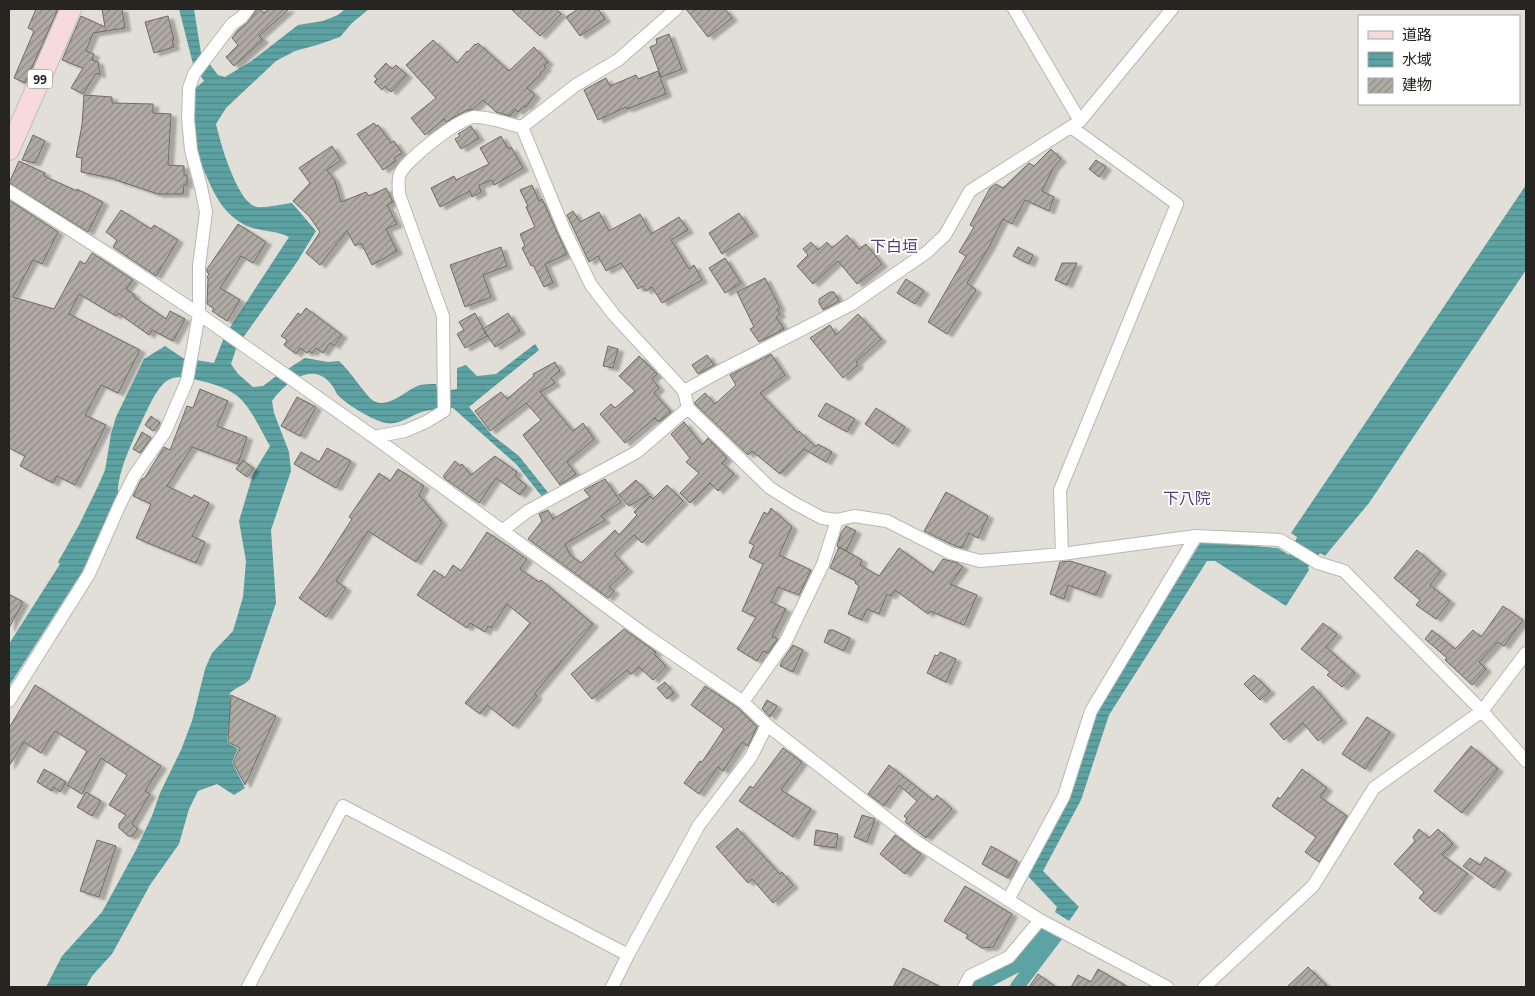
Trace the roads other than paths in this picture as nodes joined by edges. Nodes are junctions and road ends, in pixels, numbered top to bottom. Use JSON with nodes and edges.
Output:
{"nodes":[{"id":1,"x":72,"y":9,"type":"edge"},
{"id":2,"x":248,"y":9,"type":"edge"},
{"id":3,"x":676,"y":9,"type":"edge"},
{"id":4,"x":1014,"y":9,"type":"edge"},
{"id":5,"x":1172,"y":9,"type":"edge"},
{"id":6,"x":1076,"y":124,"type":"junction"},
{"id":7,"x":522,"y":127,"type":"junction"},
{"id":8,"x":9,"y":150,"type":"edge"},
{"id":9,"x":9,"y":191,"type":"edge"},
{"id":10,"x":199,"y":314,"type":"junction"},
{"id":11,"x":684,"y":391,"type":"junction"},
{"id":12,"x":688,"y":408,"type":"junction"},
{"id":13,"x":374,"y":437,"type":"junction"},
{"id":14,"x":837,"y":520,"type":"junction"},
{"id":15,"x":503,"y":530,"type":"junction"},
{"id":16,"x":1196,"y":536,"type":"junction"},
{"id":17,"x":1062,"y":554,"type":"junction"},
{"id":18,"x":1526,"y":653,"type":"edge"},
{"id":19,"x":9,"y":701,"type":"edge"},
{"id":20,"x":743,"y":702,"type":"junction"},
{"id":21,"x":1482,"y":711,"type":"junction"},
{"id":22,"x":767,"y":725,"type":"junction"},
{"id":23,"x":1526,"y":761,"type":"edge"},
{"id":24,"x":1008,"y":900,"type":"junction"},
{"id":25,"x":1040,"y":920,"type":"junction"},
{"id":26,"x":628,"y":955,"type":"junction"},
{"id":27,"x":248,"y":987,"type":"edge"},
{"id":28,"x":612,"y":987,"type":"edge"},
{"id":29,"x":964,"y":987,"type":"edge"},
{"id":30,"x":1167,"y":987,"type":"edge"},
{"id":31,"x":1204,"y":987,"type":"edge"}],
"edges":[{"from":1,"to":8,"type":"main road","number":"99"},
{"from":2,"to":10,"type":"street"},
{"from":3,"to":7,"type":"street"},
{"from":4,"to":6,"type":"street"},
{"from":5,"to":6,"type":"street"},
{"from":6,"to":11,"type":"street"},
{"from":6,"to":17,"type":"street"},
{"from":7,"to":11,"type":"street"},
{"from":7,"to":13,"type":"street"},
{"from":9,"to":10,"type":"street"},
{"from":10,"to":13,"type":"street"},
{"from":10,"to":19,"type":"street"},
{"from":11,"to":12,"type":"street"},
{"from":12,"to":14,"type":"street"},
{"from":12,"to":15,"type":"street"},
{"from":13,"to":15,"type":"street"},
{"from":14,"to":17,"type":"street"},
{"from":14,"to":20,"type":"street"},
{"from":15,"to":20,"type":"street"},
{"from":16,"to":17,"type":"street"},
{"from":16,"to":21,"type":"street"},
{"from":16,"to":24,"type":"street"},
{"from":18,"to":21,"type":"street"},
{"from":20,"to":22,"type":"street"},
{"from":21,"to":23,"type":"street"},
{"from":21,"to":31,"type":"street"},
{"from":22,"to":24,"type":"street"},
{"from":22,"to":26,"type":"street"},
{"from":24,"to":25,"type":"street"},
{"from":25,"to":29,"type":"street"},
{"from":25,"to":30,"type":"street"},
{"from":26,"to":27,"type":"street"},
{"from":26,"to":28,"type":"street"}]}
